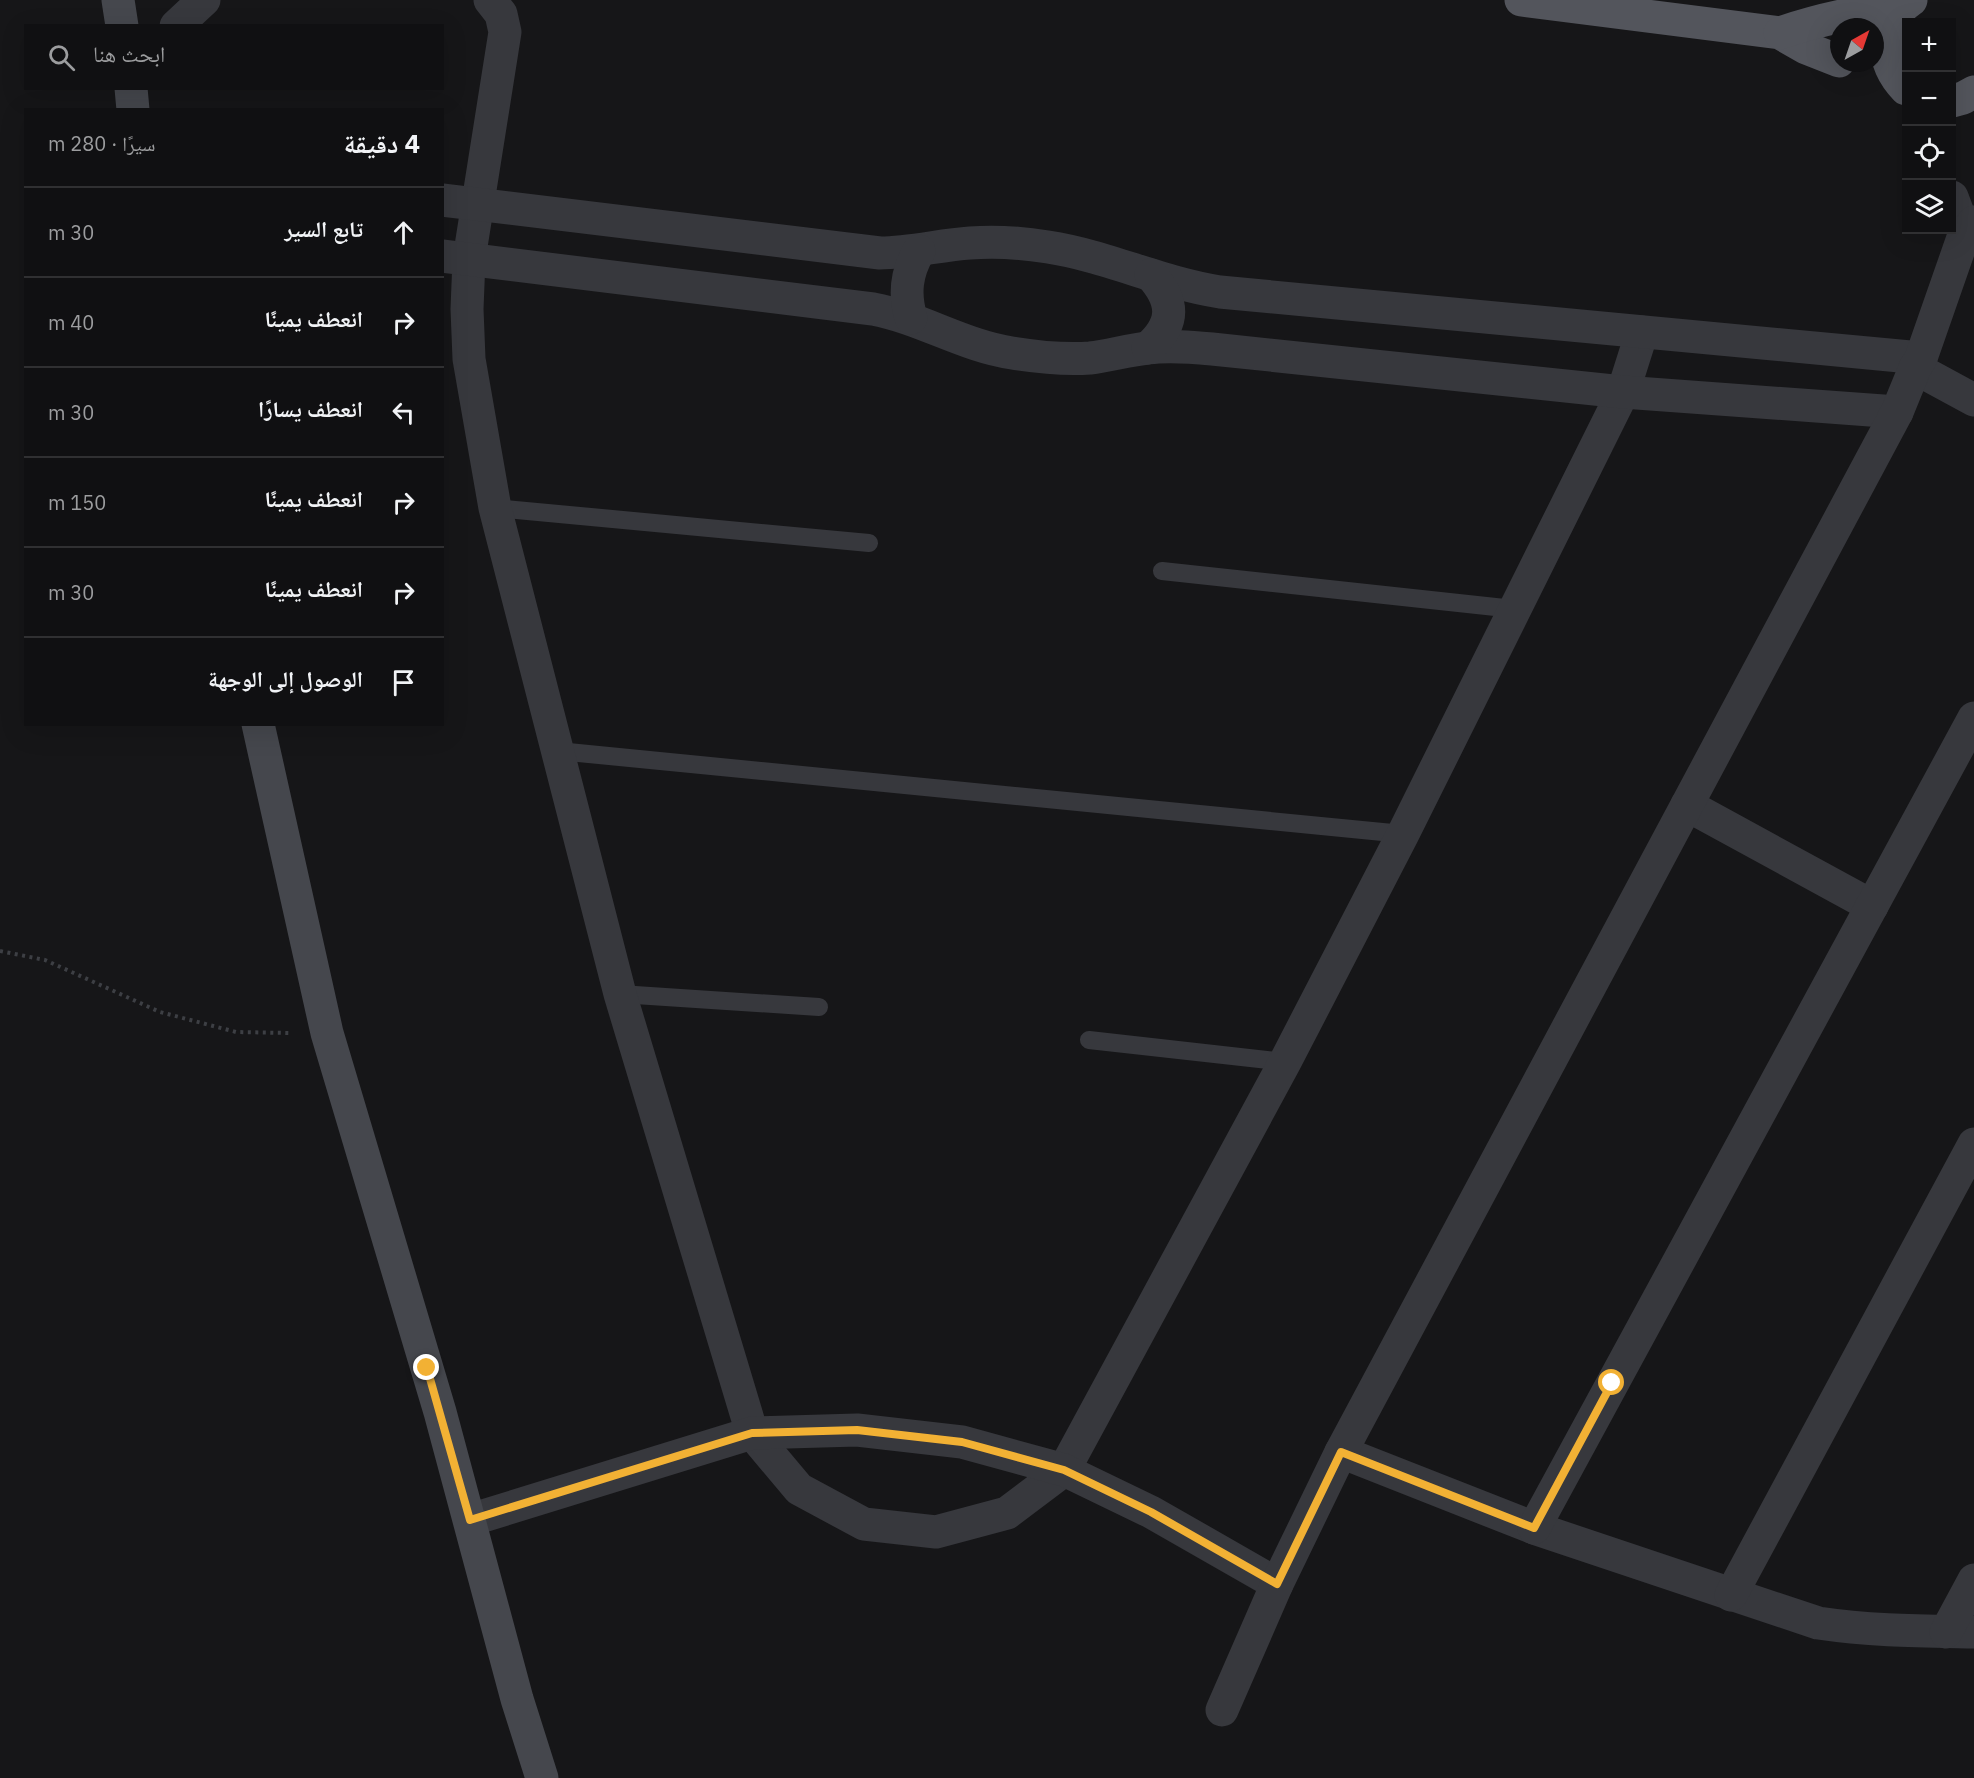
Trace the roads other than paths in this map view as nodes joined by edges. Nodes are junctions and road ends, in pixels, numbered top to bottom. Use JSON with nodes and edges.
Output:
{"nodes":[{"id":1,"x":118,"y":0,"type":"edge"},
{"id":2,"x":204,"y":0,"type":"edge"},
{"id":3,"x":490,"y":0,"type":"edge"},
{"id":4,"x":1521,"y":0,"type":"edge"},
{"id":5,"x":1906,"y":3,"type":"edge"},
{"id":6,"x":122,"y":24,"type":"edge"},
{"id":7,"x":178,"y":24,"type":"edge"},
{"id":8,"x":1780,"y":33,"type":"junction"},
{"id":9,"x":1830,"y":57,"type":"edge"},
{"id":10,"x":1875,"y":72,"type":"edge"},
{"id":11,"x":1899,"y":80,"type":"edge"},
{"id":12,"x":131,"y":90,"type":"edge"},
{"id":13,"x":1974,"y":92,"type":"edge"},
{"id":14,"x":1956,"y":100,"type":"edge"},
{"id":15,"x":133,"y":108,"type":"edge"},
{"id":16,"x":444,"y":200,"type":"edge"},
{"id":17,"x":477,"y":204,"type":"junction"},
{"id":18,"x":1956,"y":204,"type":"edge"},
{"id":19,"x":1969,"y":227,"type":"edge"},
{"id":20,"x":919,"y":251,"type":"junction"},
{"id":21,"x":456,"y":257,"type":"edge"},
{"id":22,"x":1151,"y":275,"type":"junction"},
{"id":23,"x":911,"y":318,"type":"junction"},
{"id":24,"x":1642,"y":332,"type":"junction"},
{"id":25,"x":1148,"y":348,"type":"junction"},
{"id":26,"x":1918,"y":363,"type":"junction"},
{"id":27,"x":1623,"y":392,"type":"junction"},
{"id":28,"x":1974,"y":400,"type":"edge"},
{"id":29,"x":1897,"y":412,"type":"junction"},
{"id":30,"x":495,"y":508,"type":"junction"},
{"id":31,"x":869,"y":543,"type":"dead end"},
{"id":32,"x":1162,"y":571,"type":"dead end"},
{"id":33,"x":1514,"y":609,"type":"junction"},
{"id":34,"x":1974,"y":718,"type":"edge"},
{"id":35,"x":258,"y":726,"type":"edge"},
{"id":36,"x":558,"y":752,"type":"junction"},
{"id":37,"x":1687,"y":806,"type":"junction"},
{"id":38,"x":1403,"y":834,"type":"junction"},
{"id":39,"x":1872,"y":906,"type":"junction"},
{"id":40,"x":620,"y":994,"type":"junction"},
{"id":41,"x":819,"y":1007,"type":"dead end"},
{"id":42,"x":1089,"y":1040,"type":"dead end"},
{"id":43,"x":1285,"y":1062,"type":"junction"},
{"id":44,"x":1974,"y":1144,"type":"edge"},
{"id":45,"x":752,"y":1433,"type":"junction"},
{"id":46,"x":1341,"y":1452,"type":"junction"},
{"id":47,"x":1064,"y":1470,"type":"junction"},
{"id":48,"x":470,"y":1520,"type":"junction"},
{"id":49,"x":1534,"y":1528,"type":"junction"},
{"id":50,"x":1974,"y":1580,"type":"edge"},
{"id":51,"x":1277,"y":1584,"type":"junction"},
{"id":52,"x":1731,"y":1595,"type":"junction"},
{"id":53,"x":1960,"y":1632,"type":"edge"},
{"id":54,"x":1222,"y":1710,"type":"dead end"},
{"id":55,"x":542,"y":1778,"type":"edge"}],
"edges":[{"from":1,"to":6,"type":"street"},
{"from":2,"to":7,"type":"street"},
{"from":3,"to":17,"type":"street"},
{"from":4,"to":8,"type":"main road"},
{"from":5,"to":8,"type":"main road"},
{"from":5,"to":11,"type":"main road"},
{"from":8,"to":9,"type":"main road"},
{"from":10,"to":11,"type":"main road"},
{"from":12,"to":15,"type":"street"},
{"from":13,"to":14,"type":"main road"},
{"from":16,"to":17,"type":"street"},
{"from":17,"to":20,"type":"street"},
{"from":17,"to":21,"type":"street"},
{"from":18,"to":19,"type":"street"},
{"from":19,"to":26,"type":"street"},
{"from":20,"to":22,"type":"street"},
{"from":20,"to":23,"type":"street"},
{"from":21,"to":23,"type":"street"},
{"from":21,"to":30,"type":"street"},
{"from":22,"to":24,"type":"street"},
{"from":22,"to":25,"type":"street"},
{"from":23,"to":25,"type":"street"},
{"from":24,"to":26,"type":"street"},
{"from":24,"to":27,"type":"street"},
{"from":25,"to":27,"type":"street"},
{"from":26,"to":28,"type":"street"},
{"from":26,"to":29,"type":"street"},
{"from":27,"to":29,"type":"street"},
{"from":27,"to":33,"type":"street"},
{"from":29,"to":37,"type":"street"},
{"from":30,"to":31,"type":"lane"},
{"from":30,"to":36,"type":"street"},
{"from":32,"to":33,"type":"lane"},
{"from":33,"to":38,"type":"street"},
{"from":34,"to":39,"type":"street"},
{"from":35,"to":48,"type":"street"},
{"from":36,"to":38,"type":"lane"},
{"from":36,"to":40,"type":"street"},
{"from":37,"to":39,"type":"street"},
{"from":37,"to":46,"type":"street"},
{"from":38,"to":43,"type":"street"},
{"from":39,"to":49,"type":"street"},
{"from":40,"to":41,"type":"lane"},
{"from":40,"to":45,"type":"street"},
{"from":42,"to":43,"type":"lane"},
{"from":43,"to":47,"type":"street"},
{"from":44,"to":52,"type":"street"},
{"from":45,"to":47,"type":"street"},
{"from":45,"to":47,"type":"street"},
{"from":45,"to":48,"type":"street"},
{"from":46,"to":49,"type":"street"},
{"from":46,"to":51,"type":"street"},
{"from":47,"to":51,"type":"street"},
{"from":48,"to":55,"type":"street"},
{"from":49,"to":52,"type":"street"},
{"from":50,"to":53,"type":"street"},
{"from":51,"to":54,"type":"street"},
{"from":52,"to":53,"type":"street"}]}
